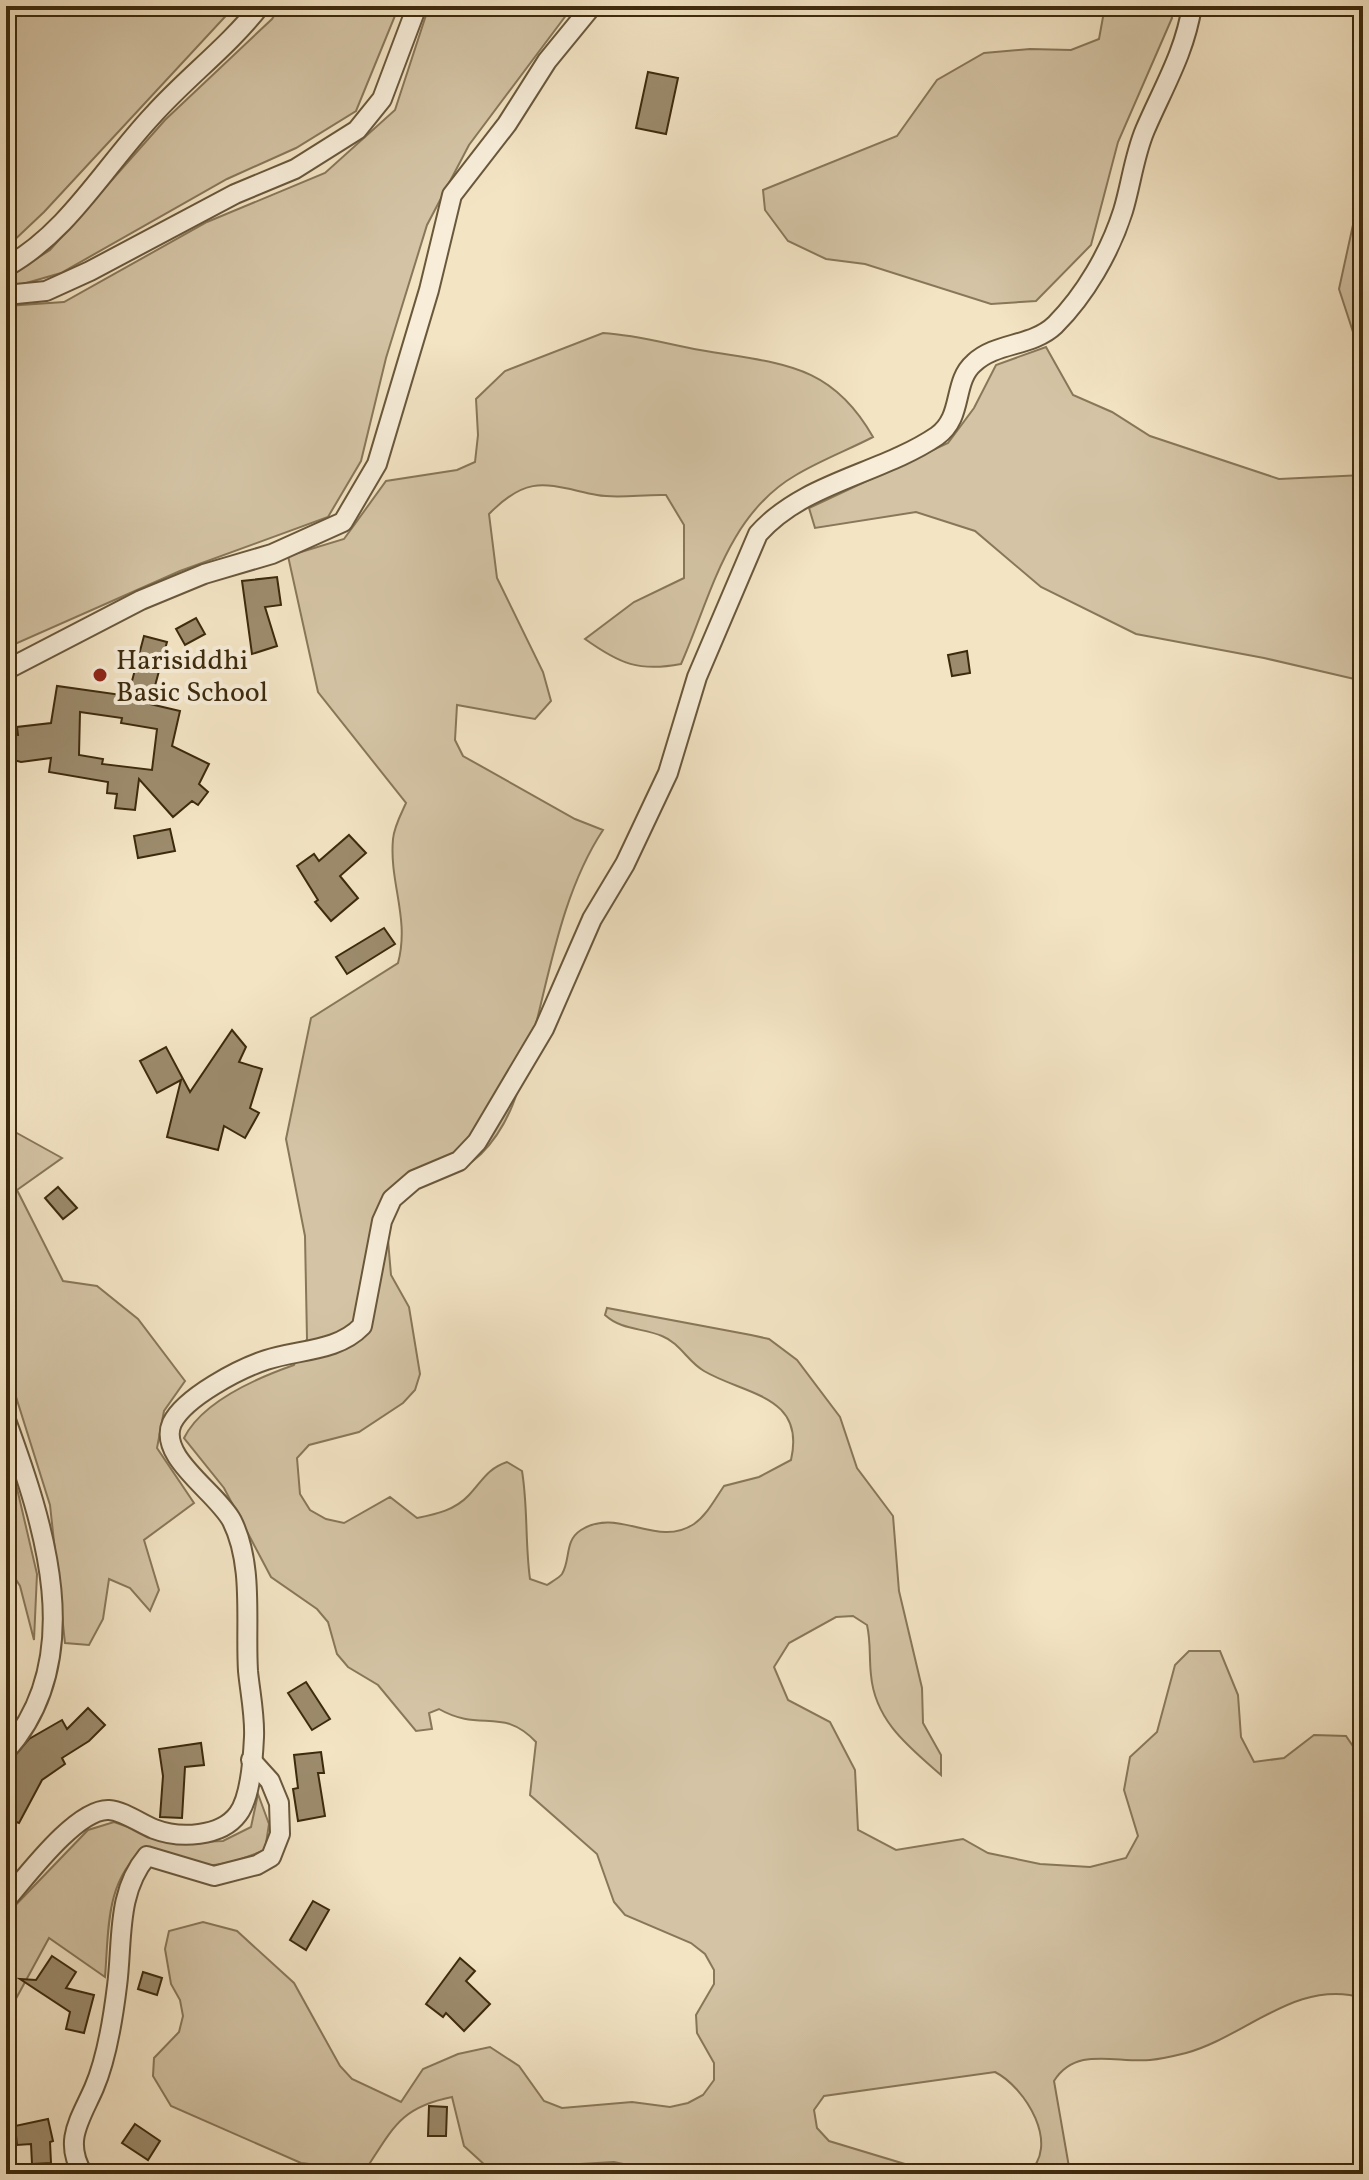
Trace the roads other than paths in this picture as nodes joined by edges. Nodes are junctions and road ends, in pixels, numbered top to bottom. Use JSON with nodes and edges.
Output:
{"nodes":[{"id":1,"x":260,"y":6,"type":"edge"},
{"id":2,"x":417,"y":6,"type":"edge"},
{"id":3,"x":592,"y":6,"type":"edge"},
{"id":4,"x":1192,"y":6,"type":"edge"},
{"id":5,"x":6,"y":267,"type":"edge"},
{"id":6,"x":6,"y":295,"type":"edge"},
{"id":7,"x":6,"y":670,"type":"edge"},
{"id":8,"x":6,"y":1420,"type":"edge"},
{"id":9,"x":6,"y":1751,"type":"edge"},
{"id":10,"x":251,"y":1760,"type":"junction"},
{"id":11,"x":6,"y":1900,"type":"edge"},
{"id":12,"x":83,"y":2174,"type":"edge"}],
"edges":[{"from":1,"to":5,"type":"street"},
{"from":2,"to":6,"type":"street"},
{"from":3,"to":7,"type":"street"},
{"from":4,"to":10,"type":"street"},
{"from":8,"to":9,"type":"street"},
{"from":10,"to":11,"type":"street"},
{"from":10,"to":12,"type":"street"}]}
